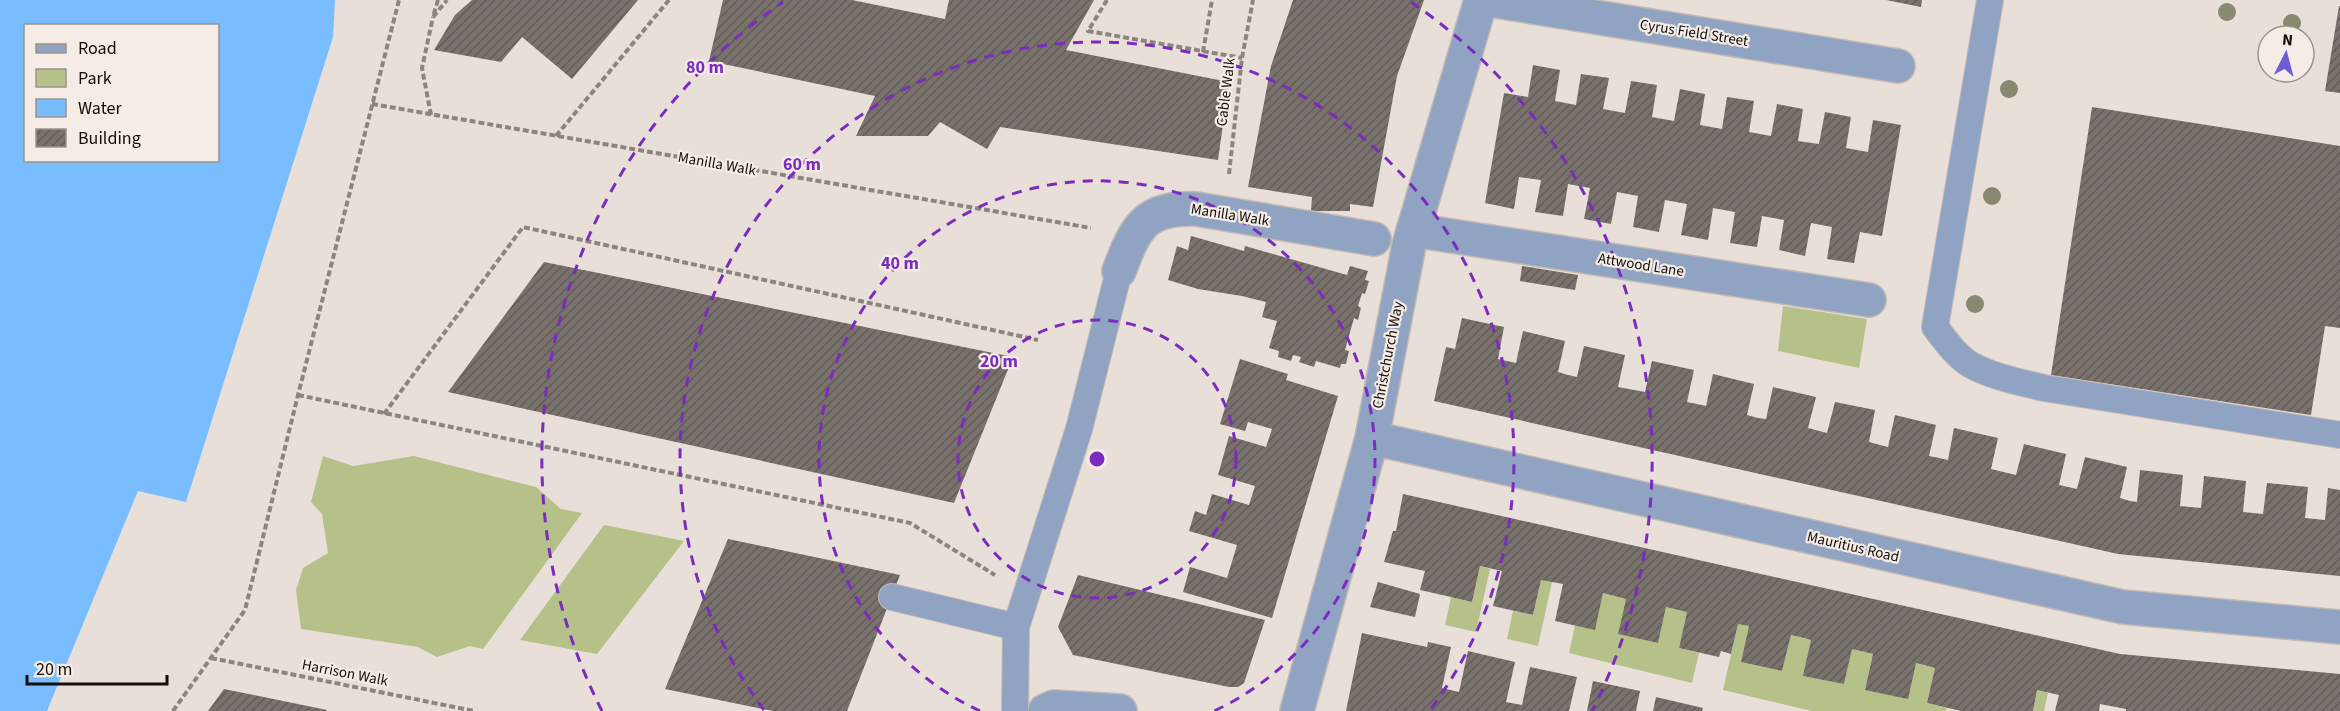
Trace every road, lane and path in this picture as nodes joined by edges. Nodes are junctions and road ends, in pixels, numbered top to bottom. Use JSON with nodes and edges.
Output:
{"nodes":[{"id":1,"x":399,"y":0,"type":"edge"},
{"id":2,"x":438,"y":0,"type":"edge"},
{"id":3,"x":447,"y":0,"type":"edge"},
{"id":4,"x":669,"y":0,"type":"edge"},
{"id":5,"x":1107,"y":0,"type":"edge"},
{"id":6,"x":1212,"y":0,"type":"edge"},
{"id":7,"x":1253,"y":0,"type":"edge"},
{"id":8,"x":1481,"y":0,"type":"edge"},
{"id":9,"x":1490,"y":0,"type":"edge"},
{"id":10,"x":1990,"y":0,"type":"edge"},
{"id":11,"x":433,"y":16,"type":"junction"},
{"id":12,"x":1203,"y":52,"type":"junction"},
{"id":13,"x":1242,"y":58,"type":"junction"},
{"id":14,"x":1898,"y":66,"type":"dead end"},
{"id":15,"x":372,"y":104,"type":"junction"},
{"id":16,"x":431,"y":115,"type":"junction"},
{"id":17,"x":555,"y":136,"type":"junction"},
{"id":18,"x":1228,"y":176,"type":"dead end"},
{"id":19,"x":1098,"y":229,"type":"dead end"},
{"id":20,"x":1413,"y":230,"type":"junction"},
{"id":21,"x":1374,"y":239,"type":"dead end"},
{"id":22,"x":1119,"y":271,"type":"joint"},
{"id":23,"x":1869,"y":300,"type":"dead end"},
{"id":24,"x":1038,"y":340,"type":"dead end"},
{"id":25,"x":298,"y":395,"type":"junction"},
{"id":26,"x":384,"y":414,"type":"junction"},
{"id":27,"x":2340,"y":435,"type":"edge"},
{"id":28,"x":1372,"y":438,"type":"junction"},
{"id":29,"x":1004,"y":578,"type":"dead end"},
{"id":30,"x":892,"y":597,"type":"dead end"},
{"id":31,"x":1016,"y":627,"type":"junction"},
{"id":32,"x":2340,"y":627,"type":"edge"},
{"id":33,"x":211,"y":658,"type":"junction"},
{"id":34,"x":173,"y":711,"type":"edge"},
{"id":35,"x":474,"y":711,"type":"edge"},
{"id":36,"x":1015,"y":711,"type":"edge"},
{"id":37,"x":1045,"y":711,"type":"edge"},
{"id":38,"x":1120,"y":711,"type":"edge"},
{"id":39,"x":1298,"y":711,"type":"edge"}],
"edges":[{"from":1,"to":15,"type":"path"},
{"from":2,"to":11,"type":"path"},
{"from":3,"to":11,"type":"path"},
{"from":4,"to":17,"type":"path"},
{"from":5,"to":12,"type":"path"},
{"from":6,"to":12,"type":"path"},
{"from":7,"to":13,"type":"path","name":"Cable Walk"},
{"from":8,"to":20,"type":"street","name":"Christchurch Way"},
{"from":9,"to":14,"type":"street","name":"Cyrus Field Street"},
{"from":10,"to":27,"type":"lane"},
{"from":11,"to":16,"type":"path"},
{"from":12,"to":13,"type":"path"},
{"from":13,"to":18,"type":"path","name":"Cable Walk"},
{"from":15,"to":16,"type":"path","name":"Manilla Walk"},
{"from":15,"to":25,"type":"path"},
{"from":16,"to":17,"type":"path","name":"Manilla Walk"},
{"from":17,"to":19,"type":"path","name":"Manilla Walk"},
{"from":20,"to":23,"type":"street","name":"Attwood Lane"},
{"from":20,"to":28,"type":"street","name":"Christchurch Way"},
{"from":21,"to":22,"type":"street","name":"Manilla Walk"},
{"from":22,"to":31,"type":"lane"},
{"from":24,"to":26,"type":"path"},
{"from":25,"to":26,"type":"path"},
{"from":25,"to":33,"type":"path"},
{"from":26,"to":29,"type":"path"},
{"from":28,"to":32,"type":"street","name":"Mauritius Road"},
{"from":28,"to":39,"type":"street","name":"Christchurch Way"},
{"from":30,"to":31,"type":"lane"},
{"from":31,"to":36,"type":"lane"},
{"from":33,"to":34,"type":"path"},
{"from":33,"to":35,"type":"path","name":"Harrison Walk"},
{"from":37,"to":38,"type":"street"}]}
